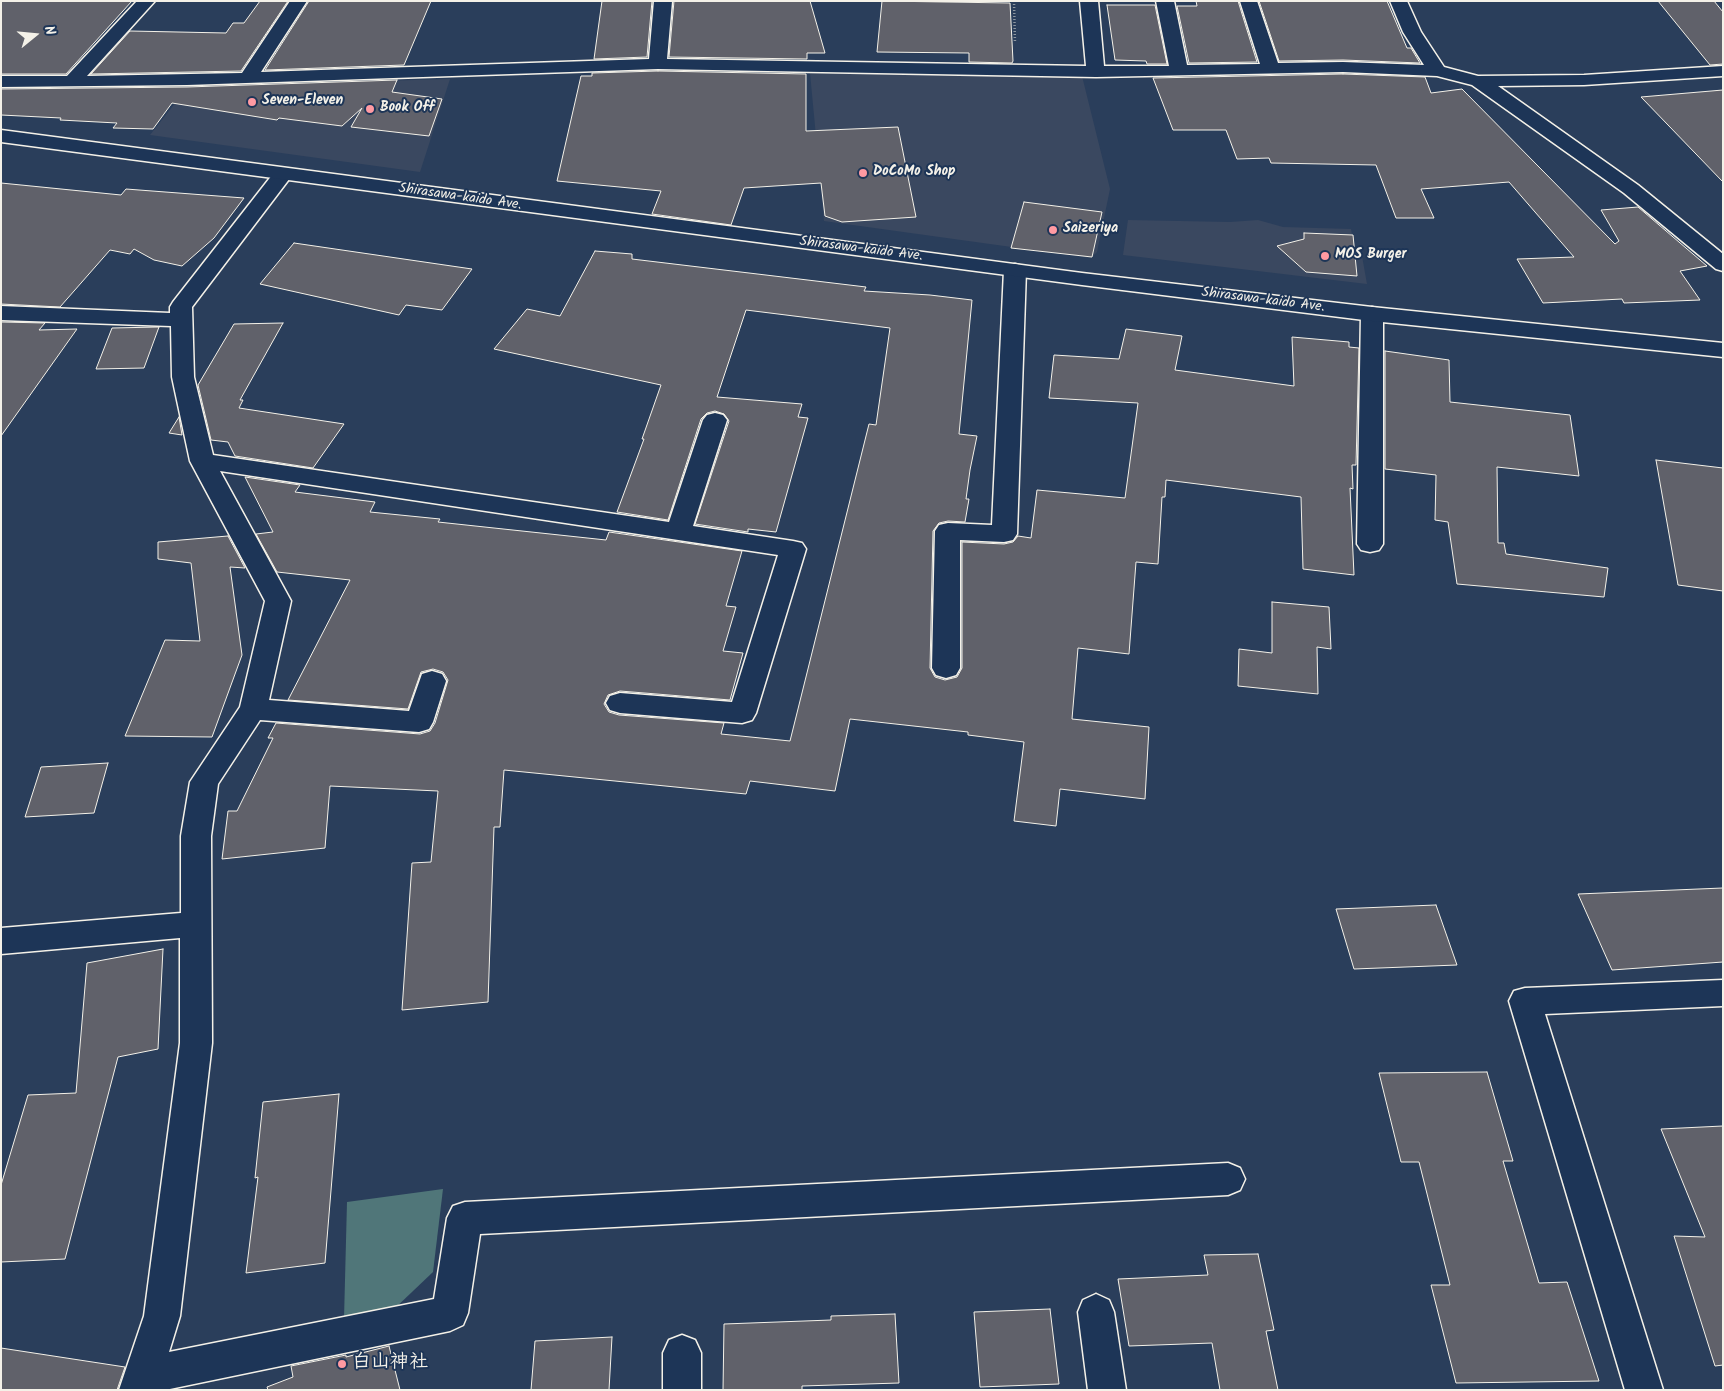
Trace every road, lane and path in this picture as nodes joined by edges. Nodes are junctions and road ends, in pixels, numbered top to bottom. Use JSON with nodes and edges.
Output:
{"nodes":[{"id":1,"x":146,"y":1,"type":"edge"},
{"id":2,"x":299,"y":1,"type":"edge"},
{"id":3,"x":662,"y":1,"type":"edge"},
{"id":4,"x":1014,"y":1,"type":"edge"},
{"id":5,"x":1088,"y":1,"type":"edge"},
{"id":6,"x":1166,"y":1,"type":"edge"},
{"id":7,"x":1248,"y":1,"type":"edge"},
{"id":8,"x":1398,"y":1,"type":"edge"},
{"id":9,"x":658,"y":64,"type":"junction"},
{"id":10,"x":1271,"y":69,"type":"junction"},
{"id":11,"x":1016,"y":71,"type":"junction"},
{"id":12,"x":1179,"y":71,"type":"junction"},
{"id":13,"x":1437,"y":71,"type":"junction"},
{"id":14,"x":1723,"y":71,"type":"edge"},
{"id":15,"x":1096,"y":72,"type":"junction"},
{"id":16,"x":248,"y":78,"type":"junction"},
{"id":17,"x":72,"y":81,"type":"junction"},
{"id":18,"x":1478,"y":81,"type":"junction"},
{"id":19,"x":1,"y":82,"type":"edge"},
{"id":20,"x":1,"y":136,"type":"edge"},
{"id":21,"x":283,"y":174,"type":"junction"},
{"id":22,"x":1723,"y":265,"type":"edge"},
{"id":23,"x":1015,"y":270,"type":"junction"},
{"id":24,"x":1,"y":313,"type":"edge"},
{"id":25,"x":1372,"y":314,"type":"junction"},
{"id":26,"x":181,"y":320,"type":"junction"},
{"id":27,"x":1723,"y":350,"type":"edge"},
{"id":28,"x":715,"y":420,"type":"dead end"},
{"id":29,"x":202,"y":461,"type":"junction"},
{"id":30,"x":678,"y":532,"type":"junction"},
{"id":31,"x":1370,"y":544,"type":"dead end"},
{"id":32,"x":946,"y":668,"type":"dead end"},
{"id":33,"x":432,"y":682,"type":"dead end"},
{"id":34,"x":620,"y":703,"type":"dead end"},
{"id":35,"x":253,"y":709,"type":"junction"},
{"id":36,"x":196,"y":924,"type":"junction"},
{"id":37,"x":1,"y":941,"type":"edge"},
{"id":38,"x":1723,"y":993,"type":"edge"},
{"id":39,"x":1228,"y":1179,"type":"dead end"},
{"id":40,"x":1096,"y":1312,"type":"dead end"},
{"id":41,"x":682,"y":1353,"type":"dead end"},
{"id":42,"x":140,"y":1383,"type":"edge"},
{"id":43,"x":682,"y":1390,"type":"edge"},
{"id":44,"x":1107,"y":1390,"type":"edge"},
{"id":45,"x":1644,"y":1390,"type":"edge"}],
"edges":[{"from":1,"to":17,"type":"street"},
{"from":2,"to":16,"type":"street"},
{"from":3,"to":9,"type":"street"},
{"from":4,"to":11,"type":"path"},
{"from":5,"to":15,"type":"street"},
{"from":6,"to":12,"type":"street"},
{"from":7,"to":10,"type":"street"},
{"from":8,"to":13,"type":"street"},
{"from":9,"to":11,"type":"street"},
{"from":9,"to":16,"type":"street"},
{"from":10,"to":12,"type":"street"},
{"from":10,"to":13,"type":"street"},
{"from":11,"to":15,"type":"street"},
{"from":12,"to":15,"type":"street"},
{"from":13,"to":18,"type":"street"},
{"from":14,"to":18,"type":"street"},
{"from":16,"to":17,"type":"street"},
{"from":17,"to":19,"type":"street"},
{"from":18,"to":22,"type":"street"},
{"from":20,"to":21,"type":"street","name":"Shirasawa-kaido Ave."},
{"from":21,"to":23,"type":"street","name":"Shirasawa-kaido Ave."},
{"from":21,"to":26,"type":"street"},
{"from":23,"to":25,"type":"street","name":"Shirasawa-kaido Ave."},
{"from":23,"to":32,"type":"street"},
{"from":24,"to":26,"type":"street"},
{"from":25,"to":27,"type":"street","name":"Shirasawa-kaido Ave."},
{"from":25,"to":31,"type":"street"},
{"from":26,"to":29,"type":"street"},
{"from":28,"to":30,"type":"street"},
{"from":29,"to":30,"type":"street"},
{"from":29,"to":35,"type":"street"},
{"from":30,"to":34,"type":"street"},
{"from":33,"to":35,"type":"street"},
{"from":35,"to":36,"type":"street"},
{"from":36,"to":37,"type":"street"},
{"from":36,"to":42,"type":"street"},
{"from":38,"to":45,"type":"street"},
{"from":39,"to":42,"type":"street"},
{"from":40,"to":44,"type":"street"},
{"from":41,"to":43,"type":"street"}]}
